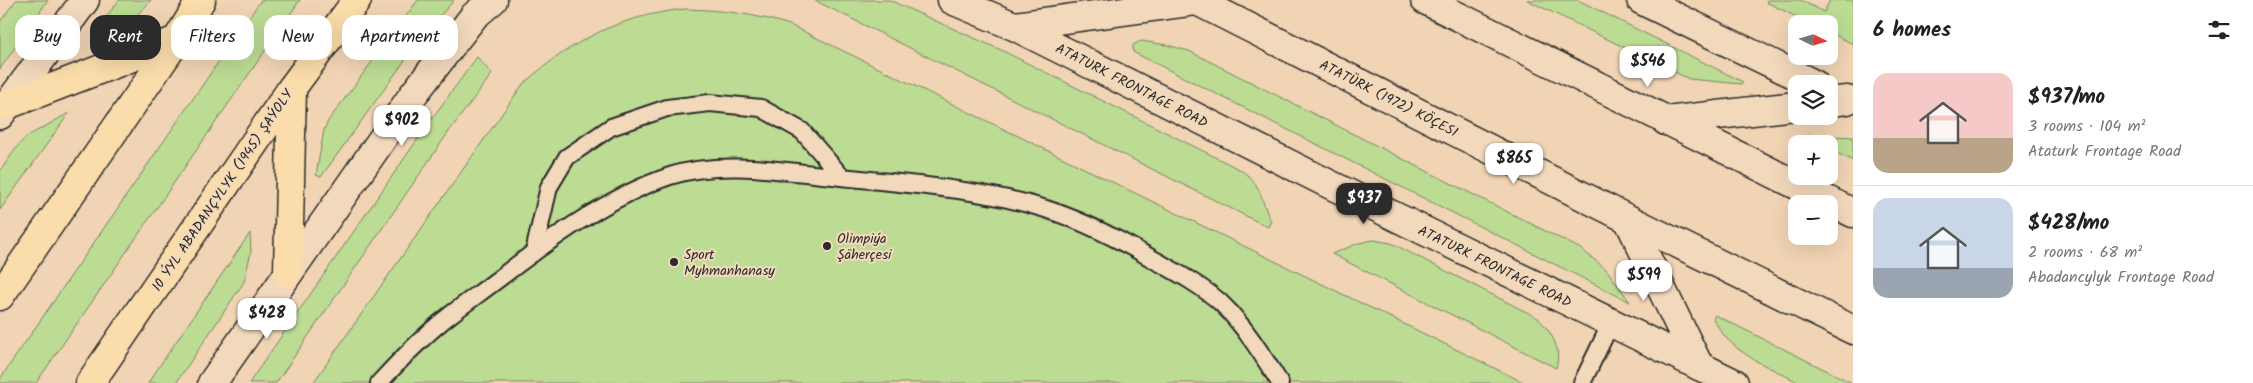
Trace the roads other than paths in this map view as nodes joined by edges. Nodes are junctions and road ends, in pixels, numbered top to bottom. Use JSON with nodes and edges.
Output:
{"nodes":[{"id":1,"x":85,"y":0,"type":"edge"},
{"id":2,"x":201,"y":0,"type":"edge"},
{"id":3,"x":357,"y":0,"type":"edge"},
{"id":4,"x":493,"y":0,"type":"edge"},
{"id":5,"x":952,"y":0,"type":"edge"},
{"id":6,"x":1196,"y":0,"type":"edge"},
{"id":7,"x":1425,"y":0,"type":"edge"},
{"id":8,"x":1640,"y":0,"type":"edge"},
{"id":9,"x":192,"y":15,"type":"edge"},
{"id":10,"x":1014,"y":26,"type":"junction"},
{"id":11,"x":171,"y":42,"type":"edge"},
{"id":12,"x":171,"y":49,"type":"edge"},
{"id":13,"x":1795,"y":75,"type":"edge"},
{"id":14,"x":292,"y":88,"type":"junction"},
{"id":15,"x":1788,"y":107,"type":"edge"},
{"id":16,"x":4,"y":110,"type":"edge"},
{"id":17,"x":1666,"y":121,"type":"junction"},
{"id":18,"x":842,"y":177,"type":"junction"},
{"id":19,"x":1853,"y":213,"type":"edge"},
{"id":20,"x":1628,"y":219,"type":"junction"},
{"id":21,"x":534,"y":252,"type":"junction"},
{"id":22,"x":288,"y":273,"type":"junction"},
{"id":23,"x":0,"y":296,"type":"edge"},
{"id":24,"x":1611,"y":323,"type":"junction"},
{"id":25,"x":1853,"y":330,"type":"edge"},
{"id":26,"x":1699,"y":366,"type":"junction"},
{"id":27,"x":90,"y":383,"type":"edge"},
{"id":28,"x":212,"y":383,"type":"edge"},
{"id":29,"x":378,"y":383,"type":"edge"},
{"id":30,"x":1280,"y":383,"type":"edge"},
{"id":31,"x":1582,"y":383,"type":"edge"},
{"id":32,"x":1734,"y":383,"type":"edge"}],
"edges":[{"from":1,"to":16,"type":"main road"},
{"from":2,"to":9,"type":"main road"},
{"from":3,"to":14,"type":"main road","name":"10 ÝYL ABADANÇYLYK (1945) ŞAÝOLY"},
{"from":4,"to":22,"type":"main road"},
{"from":5,"to":10,"type":"main road"},
{"from":6,"to":10,"type":"main road"},
{"from":6,"to":20,"type":"main road","name":"ATATÜRK (1972) KÖÇESI"},
{"from":7,"to":17,"type":"main road"},
{"from":8,"to":13,"type":"main road"},
{"from":10,"to":24,"type":"main road","name":"ATATURK FRONTAGE ROAD"},
{"from":11,"to":16,"type":"main road"},
{"from":12,"to":23,"type":"main road"},
{"from":14,"to":22,"type":"main road"},
{"from":14,"to":27,"type":"main road","name":"10 ÝYL ABADANÇYLYK (1945) ŞAÝOLY"},
{"from":15,"to":17,"type":"main road"},
{"from":17,"to":19,"type":"main road"},
{"from":18,"to":21,"type":"lane"},
{"from":18,"to":21,"type":"lane"},
{"from":18,"to":30,"type":"lane"},
{"from":20,"to":25,"type":"main road","name":"ATATÜRK (1972) KÖÇESI"},
{"from":20,"to":26,"type":"main road"},
{"from":21,"to":29,"type":"lane"},
{"from":22,"to":28,"type":"main road"},
{"from":24,"to":26,"type":"main road","name":"ATATURK FRONTAGE ROAD"},
{"from":24,"to":31,"type":"lane"},
{"from":26,"to":32,"type":"main road","name":"ATATURK FRONTAGE ROAD"}]}
